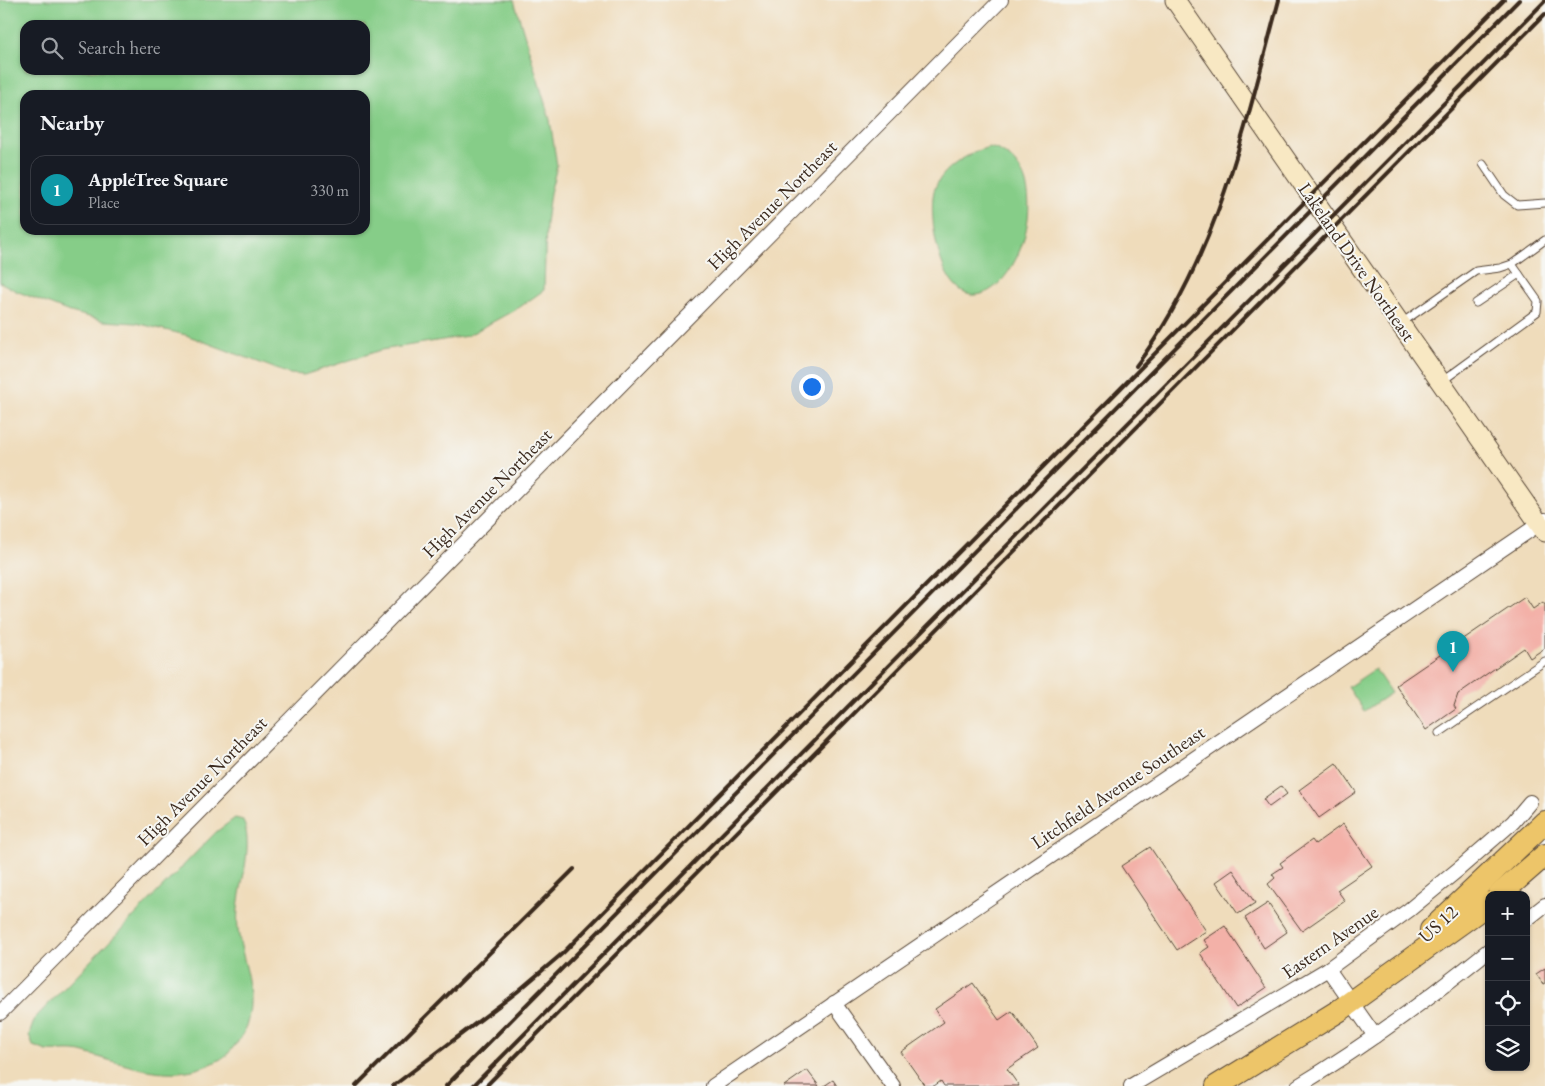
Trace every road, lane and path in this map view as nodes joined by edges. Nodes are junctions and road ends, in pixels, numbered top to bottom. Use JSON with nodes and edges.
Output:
{"nodes":[{"id":1,"x":1001,"y":0,"type":"edge"},
{"id":2,"x":1175,"y":0,"type":"edge"},
{"id":3,"x":1483,"y":164,"type":"dead end"},
{"id":4,"x":1545,"y":203,"type":"edge"},
{"id":5,"x":1545,"y":240,"type":"edge"},
{"id":6,"x":1512,"y":264,"type":"junction"},
{"id":7,"x":1519,"y":274,"type":"junction"},
{"id":8,"x":1476,"y":303,"type":"dead end"},
{"id":9,"x":1400,"y":324,"type":"junction"},
{"id":10,"x":1440,"y":382,"type":"junction"},
{"id":11,"x":1543,"y":525,"type":"edge"},
{"id":12,"x":1545,"y":661,"type":"edge"},
{"id":13,"x":1439,"y":733,"type":"dead end"},
{"id":14,"x":1530,"y":802,"type":"dead end"},
{"id":15,"x":1545,"y":822,"type":"edge"},
{"id":16,"x":1545,"y":855,"type":"edge"},
{"id":17,"x":1504,"y":891,"type":"edge"},
{"id":18,"x":1545,"y":905,"type":"edge"},
{"id":19,"x":1485,"y":906,"type":"edge"},
{"id":20,"x":1530,"y":917,"type":"edge"},
{"id":21,"x":1485,"y":953,"type":"edge"},
{"id":22,"x":1328,"y":970,"type":"junction"},
{"id":23,"x":834,"y":1003,"type":"junction"},
{"id":24,"x":1351,"y":1003,"type":"junction"},
{"id":25,"x":0,"y":1013,"type":"edge"},
{"id":26,"x":1375,"y":1036,"type":"junction"},
{"id":27,"x":713,"y":1086,"type":"edge"},
{"id":28,"x":892,"y":1086,"type":"edge"},
{"id":29,"x":1131,"y":1086,"type":"edge"},
{"id":30,"x":1217,"y":1086,"type":"edge"},
{"id":31,"x":1298,"y":1086,"type":"edge"}],
"edges":[{"from":1,"to":25,"type":"street","name":"High Avenue Northeast"},
{"from":2,"to":9,"type":"main road","name":"Lakeland Drive Northeast"},
{"from":3,"to":4,"type":"lane"},
{"from":5,"to":6,"type":"lane"},
{"from":6,"to":7,"type":"lane"},
{"from":6,"to":9,"type":"lane"},
{"from":7,"to":8,"type":"lane"},
{"from":7,"to":10,"type":"lane"},
{"from":9,"to":10,"type":"main road","name":"Lakeland Drive Northeast"},
{"from":10,"to":11,"type":"main road","name":"Lakeland Drive Northeast"},
{"from":11,"to":23,"type":"street","name":"Litchfield Avenue Southeast"},
{"from":12,"to":13,"type":"lane"},
{"from":14,"to":22,"type":"street","name":"Eastern Avenue"},
{"from":15,"to":24,"type":"highway","name":"US 12","number":"US 12"},
{"from":16,"to":17,"type":"highway"},
{"from":18,"to":20,"type":"street"},
{"from":19,"to":24,"type":"highway","name":"US 12","number":"US 12"},
{"from":21,"to":26,"type":"street"},
{"from":22,"to":24,"type":"street"},
{"from":22,"to":29,"type":"street","name":"Eastern Avenue"},
{"from":23,"to":27,"type":"street","name":"Litchfield Avenue Southeast"},
{"from":23,"to":28,"type":"street"},
{"from":24,"to":26,"type":"street"},
{"from":24,"to":30,"type":"highway","name":"US 12","number":"US 12"},
{"from":26,"to":31,"type":"street"}]}
